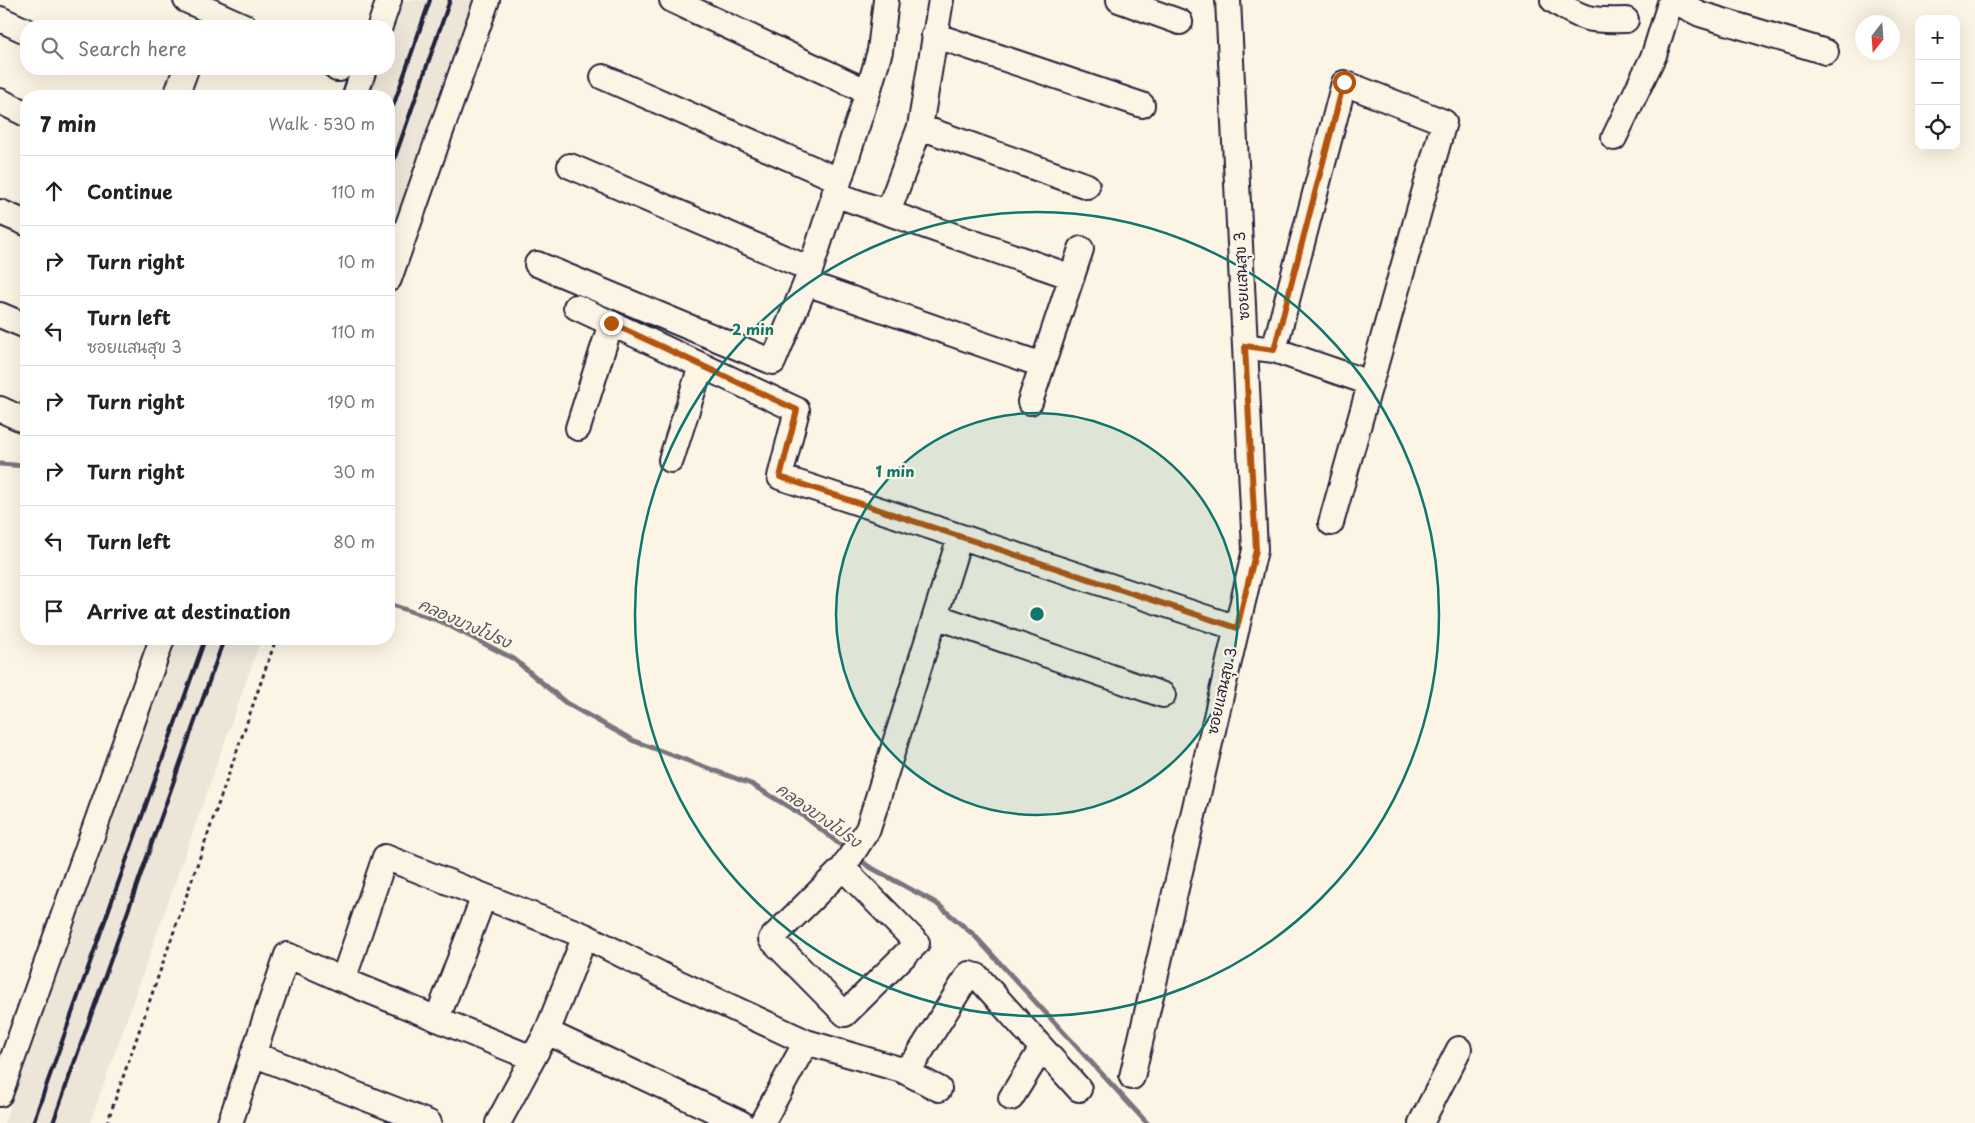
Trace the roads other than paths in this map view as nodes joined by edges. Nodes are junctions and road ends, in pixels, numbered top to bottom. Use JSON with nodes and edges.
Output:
{"nodes":[{"id":1,"x":186,"y":0,"type":"edge"},
{"id":2,"x":389,"y":0,"type":"edge"},
{"id":3,"x":487,"y":0,"type":"edge"},
{"id":4,"x":672,"y":0,"type":"edge"},
{"id":5,"x":886,"y":0,"type":"edge"},
{"id":6,"x":941,"y":0,"type":"edge"},
{"id":7,"x":1119,"y":0,"type":"edge"},
{"id":8,"x":1228,"y":0,"type":"edge"},
{"id":9,"x":1553,"y":0,"type":"edge"},
{"id":10,"x":1671,"y":0,"type":"edge"},
{"id":11,"x":1678,"y":0,"type":"edge"},
{"id":12,"x":208,"y":19,"type":"edge"},
{"id":13,"x":0,"y":20,"type":"edge"},
{"id":14,"x":382,"y":20,"type":"edge"},
{"id":15,"x":1626,"y":20,"type":"dead end"},
{"id":16,"x":1180,"y":22,"type":"dead end"},
{"id":17,"x":20,"y":28,"type":"edge"},
{"id":18,"x":934,"y":35,"type":"junction"},
{"id":19,"x":1826,"y":52,"type":"dead end"},
{"id":20,"x":184,"y":75,"type":"edge"},
{"id":21,"x":362,"y":75,"type":"edge"},
{"id":22,"x":604,"y":77,"type":"dead end"},
{"id":23,"x":178,"y":90,"type":"edge"},
{"id":24,"x":357,"y":90,"type":"edge"},
{"id":25,"x":868,"y":92,"type":"junction"},
{"id":26,"x":0,"y":101,"type":"edge"},
{"id":27,"x":1142,"y":104,"type":"dead end"},
{"id":28,"x":20,"y":111,"type":"edge"},
{"id":29,"x":920,"y":127,"type":"junction"},
{"id":30,"x":1614,"y":138,"type":"dead end"},
{"id":31,"x":570,"y":166,"type":"dead end"},
{"id":32,"x":1087,"y":186,"type":"dead end"},
{"id":33,"x":836,"y":187,"type":"junction"},
{"id":34,"x":0,"y":212,"type":"edge"},
{"id":35,"x":888,"y":212,"type":"junction"},
{"id":36,"x":20,"y":220,"type":"edge"},
{"id":37,"x":1081,"y":249,"type":"dead end"},
{"id":38,"x":395,"y":261,"type":"edge"},
{"id":39,"x":537,"y":264,"type":"dead end"},
{"id":40,"x":808,"y":276,"type":"junction"},
{"id":41,"x":1072,"y":277,"type":"junction"},
{"id":42,"x":576,"y":307,"type":"dead end"},
{"id":43,"x":0,"y":315,"type":"edge"},
{"id":44,"x":20,"y":323,"type":"edge"},
{"id":45,"x":611,"y":323,"type":"junction"},
{"id":46,"x":1245,"y":346,"type":"junction"},
{"id":47,"x":1274,"y":350,"type":"junction"},
{"id":48,"x":1042,"y":365,"type":"junction"},
{"id":49,"x":701,"y":366,"type":"junction"},
{"id":50,"x":1370,"y":383,"type":"junction"},
{"id":51,"x":1030,"y":402,"type":"dead end"},
{"id":52,"x":0,"y":409,"type":"edge"},
{"id":53,"x":20,"y":418,"type":"edge"},
{"id":54,"x":578,"y":428,"type":"dead end"},
{"id":55,"x":672,"y":460,"type":"dead end"},
{"id":56,"x":1331,"y":523,"type":"dead end"},
{"id":57,"x":960,"y":537,"type":"junction"},
{"id":58,"x":935,"y":616,"type":"junction"},
{"id":59,"x":1237,"y":628,"type":"junction"},
{"id":60,"x":160,"y":645,"type":"edge"},
{"id":61,"x":1163,"y":695,"type":"dead end"},
{"id":62,"x":849,"y":859,"type":"junction"},
{"id":63,"x":484,"y":896,"type":"junction"},
{"id":64,"x":585,"y":936,"type":"junction"},
{"id":65,"x":343,"y":980,"type":"junction"},
{"id":66,"x":437,"y":1019,"type":"junction"},
{"id":67,"x":547,"y":1032,"type":"junction"},
{"id":68,"x":806,"y":1042,"type":"junction"},
{"id":69,"x":1042,"y":1048,"type":"junction"},
{"id":70,"x":1459,"y":1049,"type":"dead end"},
{"id":71,"x":253,"y":1054,"type":"junction"},
{"id":72,"x":532,"y":1058,"type":"junction"},
{"id":73,"x":902,"y":1070,"type":"junction"},
{"id":74,"x":1132,"y":1077,"type":"dead end"},
{"id":75,"x":939,"y":1089,"type":"dead end"},
{"id":76,"x":1079,"y":1089,"type":"dead end"},
{"id":77,"x":0,"y":1094,"type":"edge"},
{"id":78,"x":1011,"y":1098,"type":"dead end"},
{"id":79,"x":230,"y":1123,"type":"edge"},
{"id":80,"x":429,"y":1123,"type":"edge"},
{"id":81,"x":498,"y":1123,"type":"edge"},
{"id":82,"x":741,"y":1123,"type":"edge"},
{"id":83,"x":762,"y":1123,"type":"edge"},
{"id":84,"x":1421,"y":1123,"type":"edge"}],
"edges":[{"from":1,"to":12,"type":"street"},
{"from":2,"to":14,"type":"street"},
{"from":3,"to":38,"type":"street"},
{"from":4,"to":25,"type":"street"},
{"from":5,"to":25,"type":"street"},
{"from":6,"to":18,"type":"street"},
{"from":7,"to":16,"type":"street"},
{"from":8,"to":46,"type":"street","name":"ซอยแสนสุข 3"},
{"from":9,"to":15,"type":"street"},
{"from":10,"to":30,"type":"street"},
{"from":11,"to":19,"type":"street"},
{"from":13,"to":17,"type":"street"},
{"from":18,"to":27,"type":"street"},
{"from":18,"to":29,"type":"street"},
{"from":20,"to":23,"type":"street"},
{"from":21,"to":24,"type":"street"},
{"from":22,"to":33,"type":"street"},
{"from":25,"to":33,"type":"street"},
{"from":26,"to":28,"type":"street"},
{"from":29,"to":32,"type":"street"},
{"from":29,"to":35,"type":"street"},
{"from":31,"to":40,"type":"street"},
{"from":33,"to":35,"type":"street"},
{"from":33,"to":40,"type":"street"},
{"from":34,"to":36,"type":"street"},
{"from":35,"to":41,"type":"street"},
{"from":37,"to":41,"type":"street"},
{"from":39,"to":40,"type":"street"},
{"from":40,"to":48,"type":"street"},
{"from":41,"to":48,"type":"street"},
{"from":42,"to":45,"type":"street"},
{"from":43,"to":44,"type":"street"},
{"from":45,"to":49,"type":"street"},
{"from":45,"to":54,"type":"street"},
{"from":46,"to":47,"type":"street"},
{"from":46,"to":59,"type":"street","name":"ซอยแสนสุข 3"},
{"from":47,"to":50,"type":"street"},
{"from":47,"to":50,"type":"street"},
{"from":48,"to":51,"type":"street"},
{"from":49,"to":55,"type":"street"},
{"from":49,"to":57,"type":"street"},
{"from":50,"to":56,"type":"street"},
{"from":52,"to":53,"type":"street"},
{"from":57,"to":58,"type":"street"},
{"from":57,"to":59,"type":"street"},
{"from":58,"to":61,"type":"street"},
{"from":58,"to":62,"type":"street"},
{"from":59,"to":74,"type":"street","name":"ซอยแสนสุข 3"},
{"from":60,"to":77,"type":"street"},
{"from":62,"to":62,"type":"street"},
{"from":63,"to":64,"type":"street"},
{"from":63,"to":65,"type":"street"},
{"from":63,"to":66,"type":"street"},
{"from":64,"to":67,"type":"street"},
{"from":64,"to":68,"type":"street"},
{"from":65,"to":66,"type":"street"},
{"from":65,"to":71,"type":"street"},
{"from":66,"to":72,"type":"street"},
{"from":67,"to":72,"type":"street"},
{"from":67,"to":82,"type":"street"},
{"from":68,"to":73,"type":"street"},
{"from":68,"to":83,"type":"street"},
{"from":69,"to":73,"type":"street"},
{"from":69,"to":76,"type":"street"},
{"from":69,"to":78,"type":"street"},
{"from":70,"to":84,"type":"street"},
{"from":71,"to":79,"type":"street"},
{"from":71,"to":80,"type":"street"},
{"from":72,"to":81,"type":"street"},
{"from":73,"to":75,"type":"street"}]}
